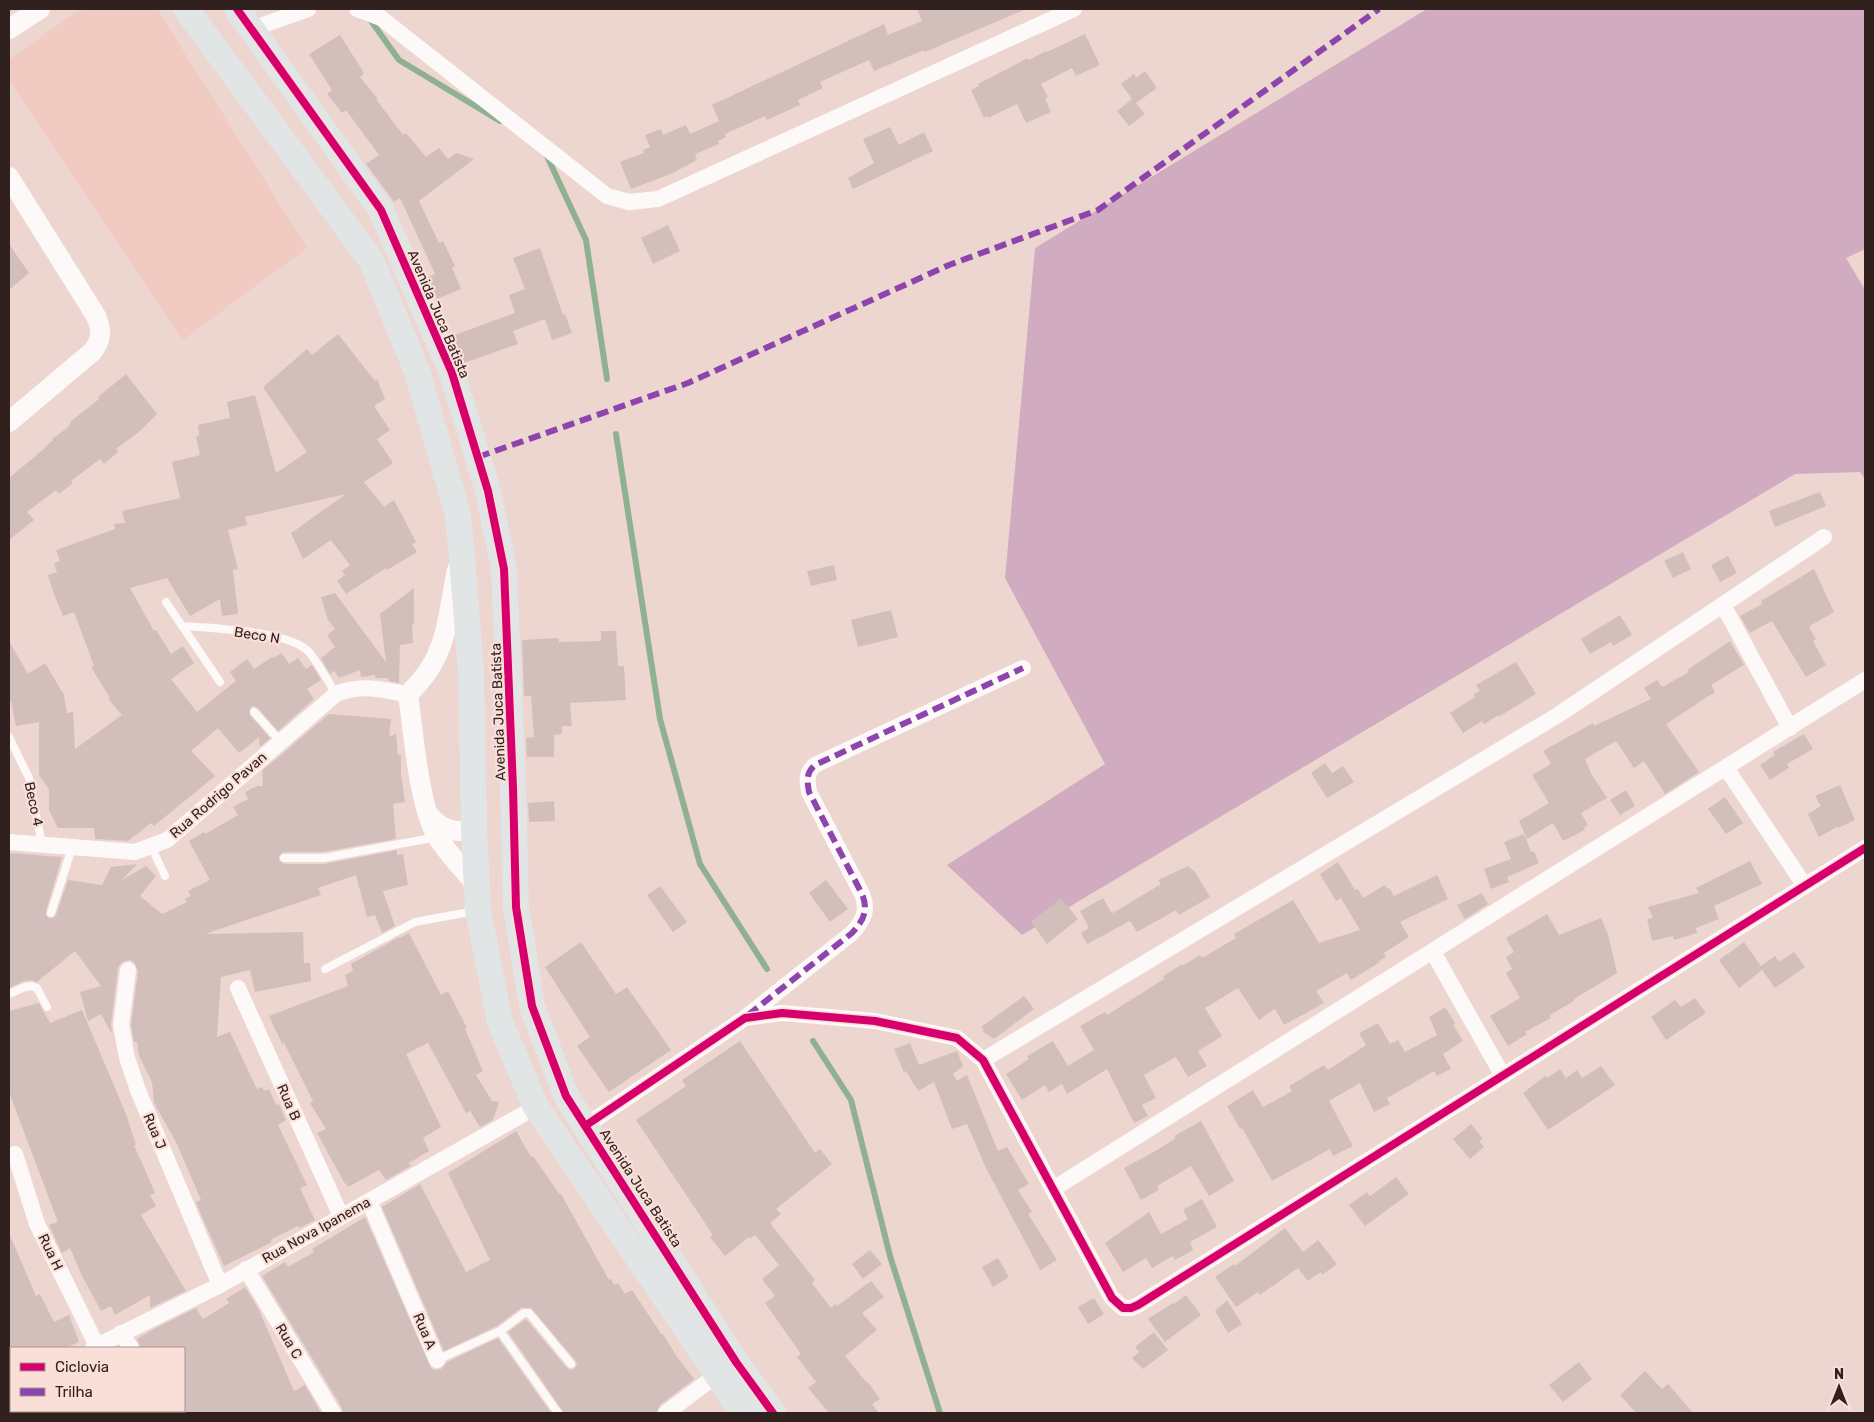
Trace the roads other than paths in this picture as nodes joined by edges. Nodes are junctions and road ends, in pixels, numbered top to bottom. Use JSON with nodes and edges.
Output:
{"nodes":[{"id":1,"x":40,"y":9,"type":"edge"},
{"id":2,"x":186,"y":9,"type":"edge"},
{"id":3,"x":308,"y":9,"type":"edge"},
{"id":4,"x":357,"y":9,"type":"edge"},
{"id":5,"x":1074,"y":9,"type":"edge"},
{"id":6,"x":245,"y":19,"type":"edge"},
{"id":7,"x":9,"y":29,"type":"edge"},
{"id":8,"x":9,"y":177,"type":"edge"},
{"id":9,"x":9,"y":422,"type":"edge"},
{"id":10,"x":1824,"y":537,"type":"dead end"},
{"id":11,"x":461,"y":545,"type":"junction"},
{"id":12,"x":504,"y":569,"type":"junction"},
{"id":13,"x":166,"y":602,"type":"dead end"},
{"id":14,"x":1723,"y":605,"type":"junction"},
{"id":15,"x":182,"y":626,"type":"junction"},
{"id":16,"x":1023,"y":668,"type":"dead end"},
{"id":17,"x":1865,"y":680,"type":"edge"},
{"id":18,"x":220,"y":682,"type":"dead end"},
{"id":19,"x":336,"y":694,"type":"junction"},
{"id":20,"x":408,"y":695,"type":"junction"},
{"id":21,"x":254,"y":712,"type":"dead end"},
{"id":22,"x":1790,"y":728,"type":"junction"},
{"id":23,"x":9,"y":737,"type":"edge"},
{"id":24,"x":280,"y":740,"type":"junction"},
{"id":25,"x":12,"y":749,"type":"edge"},
{"id":26,"x":1726,"y":768,"type":"junction"},
{"id":27,"x":513,"y":788,"type":"junction"},
{"id":28,"x":428,"y":813,"type":"junction"},
{"id":29,"x":474,"y":829,"type":"junction"},
{"id":30,"x":438,"y":837,"type":"junction"},
{"id":31,"x":9,"y":842,"type":"edge"},
{"id":32,"x":42,"y":845,"type":"junction"},
{"id":33,"x":151,"y":846,"type":"junction"},
{"id":34,"x":72,"y":848,"type":"junction"},
{"id":35,"x":1865,"y":848,"type":"edge"},
{"id":36,"x":284,"y":858,"type":"dead end"},
{"id":37,"x":165,"y":876,"type":"dead end"},
{"id":38,"x":1804,"y":886,"type":"junction"},
{"id":39,"x":477,"y":898,"type":"junction"},
{"id":40,"x":51,"y":913,"type":"dead end"},
{"id":41,"x":1433,"y":952,"type":"junction"},
{"id":42,"x":325,"y":969,"type":"dead end"},
{"id":43,"x":128,"y":970,"type":"dead end"},
{"id":44,"x":238,"y":988,"type":"dead end"},
{"id":45,"x":9,"y":994,"type":"edge"},
{"id":46,"x":47,"y":1007,"type":"dead end"},
{"id":47,"x":745,"y":1018,"type":"junction"},
{"id":48,"x":983,"y":1060,"type":"junction"},
{"id":49,"x":1502,"y":1076,"type":"junction"},
{"id":50,"x":536,"y":1107,"type":"junction"},
{"id":51,"x":585,"y":1126,"type":"junction"},
{"id":52,"x":15,"y":1154,"type":"dead end"},
{"id":53,"x":1053,"y":1190,"type":"junction"},
{"id":54,"x":369,"y":1200,"type":"junction"},
{"id":55,"x":341,"y":1216,"type":"junction"},
{"id":56,"x":246,"y":1269,"type":"junction"},
{"id":57,"x":220,"y":1285,"type":"junction"},
{"id":58,"x":500,"y":1331,"type":"junction"},
{"id":59,"x":121,"y":1333,"type":"junction"},
{"id":60,"x":95,"y":1347,"type":"edge"},
{"id":61,"x":130,"y":1347,"type":"edge"},
{"id":62,"x":437,"y":1360,"type":"joint"},
{"id":63,"x":570,"y":1364,"type":"dead end"},
{"id":64,"x":717,"y":1375,"type":"junction"},
{"id":65,"x":333,"y":1413,"type":"edge"},
{"id":66,"x":558,"y":1413,"type":"edge"},
{"id":67,"x":666,"y":1413,"type":"edge"},
{"id":68,"x":742,"y":1413,"type":"edge"},
{"id":69,"x":773,"y":1413,"type":"edge"}],
"edges":[{"from":1,"to":7,"type":"street"},
{"from":2,"to":11,"type":"main road","name":"Avenida Juca Batista"},
{"from":3,"to":6,"type":"street"},
{"from":4,"to":5,"type":"street"},
{"from":6,"to":12,"type":"main road","name":"Avenida Juca Batista"},
{"from":8,"to":9,"type":"street"},
{"from":10,"to":14,"type":"street"},
{"from":11,"to":12,"type":"main road"},
{"from":11,"to":20,"type":"street"},
{"from":11,"to":29,"type":"main road","name":"Avenida Juca Batista"},
{"from":12,"to":27,"type":"main road","name":"Avenida Juca Batista"},
{"from":13,"to":15,"type":"lane"},
{"from":14,"to":22,"type":"street"},
{"from":14,"to":48,"type":"street"},
{"from":15,"to":18,"type":"lane"},
{"from":15,"to":19,"type":"lane","name":"Beco N"},
{"from":16,"to":47,"type":"street"},
{"from":17,"to":22,"type":"street"},
{"from":19,"to":20,"type":"street","name":"Rua Rodrigo Pavan"},
{"from":19,"to":24,"type":"street","name":"Rua Rodrigo Pavan"},
{"from":20,"to":28,"type":"street"},
{"from":21,"to":24,"type":"lane"},
{"from":22,"to":26,"type":"street"},
{"from":23,"to":25,"type":"lane","name":"Beco 4"},
{"from":24,"to":33,"type":"street","name":"Rua Rodrigo Pavan"},
{"from":25,"to":32,"type":"lane","name":"Beco 4"},
{"from":26,"to":38,"type":"street"},
{"from":26,"to":41,"type":"street"},
{"from":27,"to":29,"type":"main road"},
{"from":27,"to":51,"type":"main road","name":"Avenida Juca Batista"},
{"from":28,"to":29,"type":"street"},
{"from":28,"to":30,"type":"street"},
{"from":29,"to":39,"type":"main road","name":"Avenida Juca Batista"},
{"from":30,"to":36,"type":"lane"},
{"from":30,"to":39,"type":"street"},
{"from":31,"to":32,"type":"street","name":"Rua Rodrigo Pavan"},
{"from":32,"to":34,"type":"street","name":"Rua Rodrigo Pavan"},
{"from":33,"to":34,"type":"street","name":"Rua Rodrigo Pavan"},
{"from":33,"to":37,"type":"lane"},
{"from":34,"to":40,"type":"lane"},
{"from":35,"to":38,"type":"street"},
{"from":38,"to":49,"type":"street"},
{"from":39,"to":42,"type":"lane"},
{"from":39,"to":50,"type":"main road","name":"Avenida Juca Batista"},
{"from":41,"to":49,"type":"street"},
{"from":41,"to":53,"type":"street"},
{"from":43,"to":57,"type":"street","name":"Rua J"},
{"from":44,"to":55,"type":"street","name":"Rua B"},
{"from":45,"to":46,"type":"lane"},
{"from":47,"to":48,"type":"street"},
{"from":47,"to":51,"type":"street"},
{"from":48,"to":53,"type":"street"},
{"from":49,"to":53,"type":"street"},
{"from":50,"to":54,"type":"street","name":"Rua Nova Ipanema"},
{"from":50,"to":64,"type":"main road","name":"Avenida Juca Batista"},
{"from":51,"to":69,"type":"main road","name":"Avenida Juca Batista"},
{"from":52,"to":60,"type":"street","name":"Rua H"},
{"from":54,"to":55,"type":"street","name":"Rua Nova Ipanema"},
{"from":54,"to":62,"type":"street","name":"Rua A"},
{"from":55,"to":56,"type":"street","name":"Rua Nova Ipanema"},
{"from":56,"to":57,"type":"street","name":"Rua Nova Ipanema"},
{"from":56,"to":65,"type":"street","name":"Rua C"},
{"from":57,"to":59,"type":"street","name":"Rua Nova Ipanema"},
{"from":58,"to":62,"type":"lane","name":"Rua A"},
{"from":58,"to":63,"type":"lane","name":"Rua A"},
{"from":58,"to":66,"type":"lane"},
{"from":59,"to":60,"type":"street","name":"Rua Nova Ipanema"},
{"from":59,"to":61,"type":"street"},
{"from":64,"to":67,"type":"street"},
{"from":64,"to":68,"type":"main road","name":"Avenida Juca Batista"}]}
